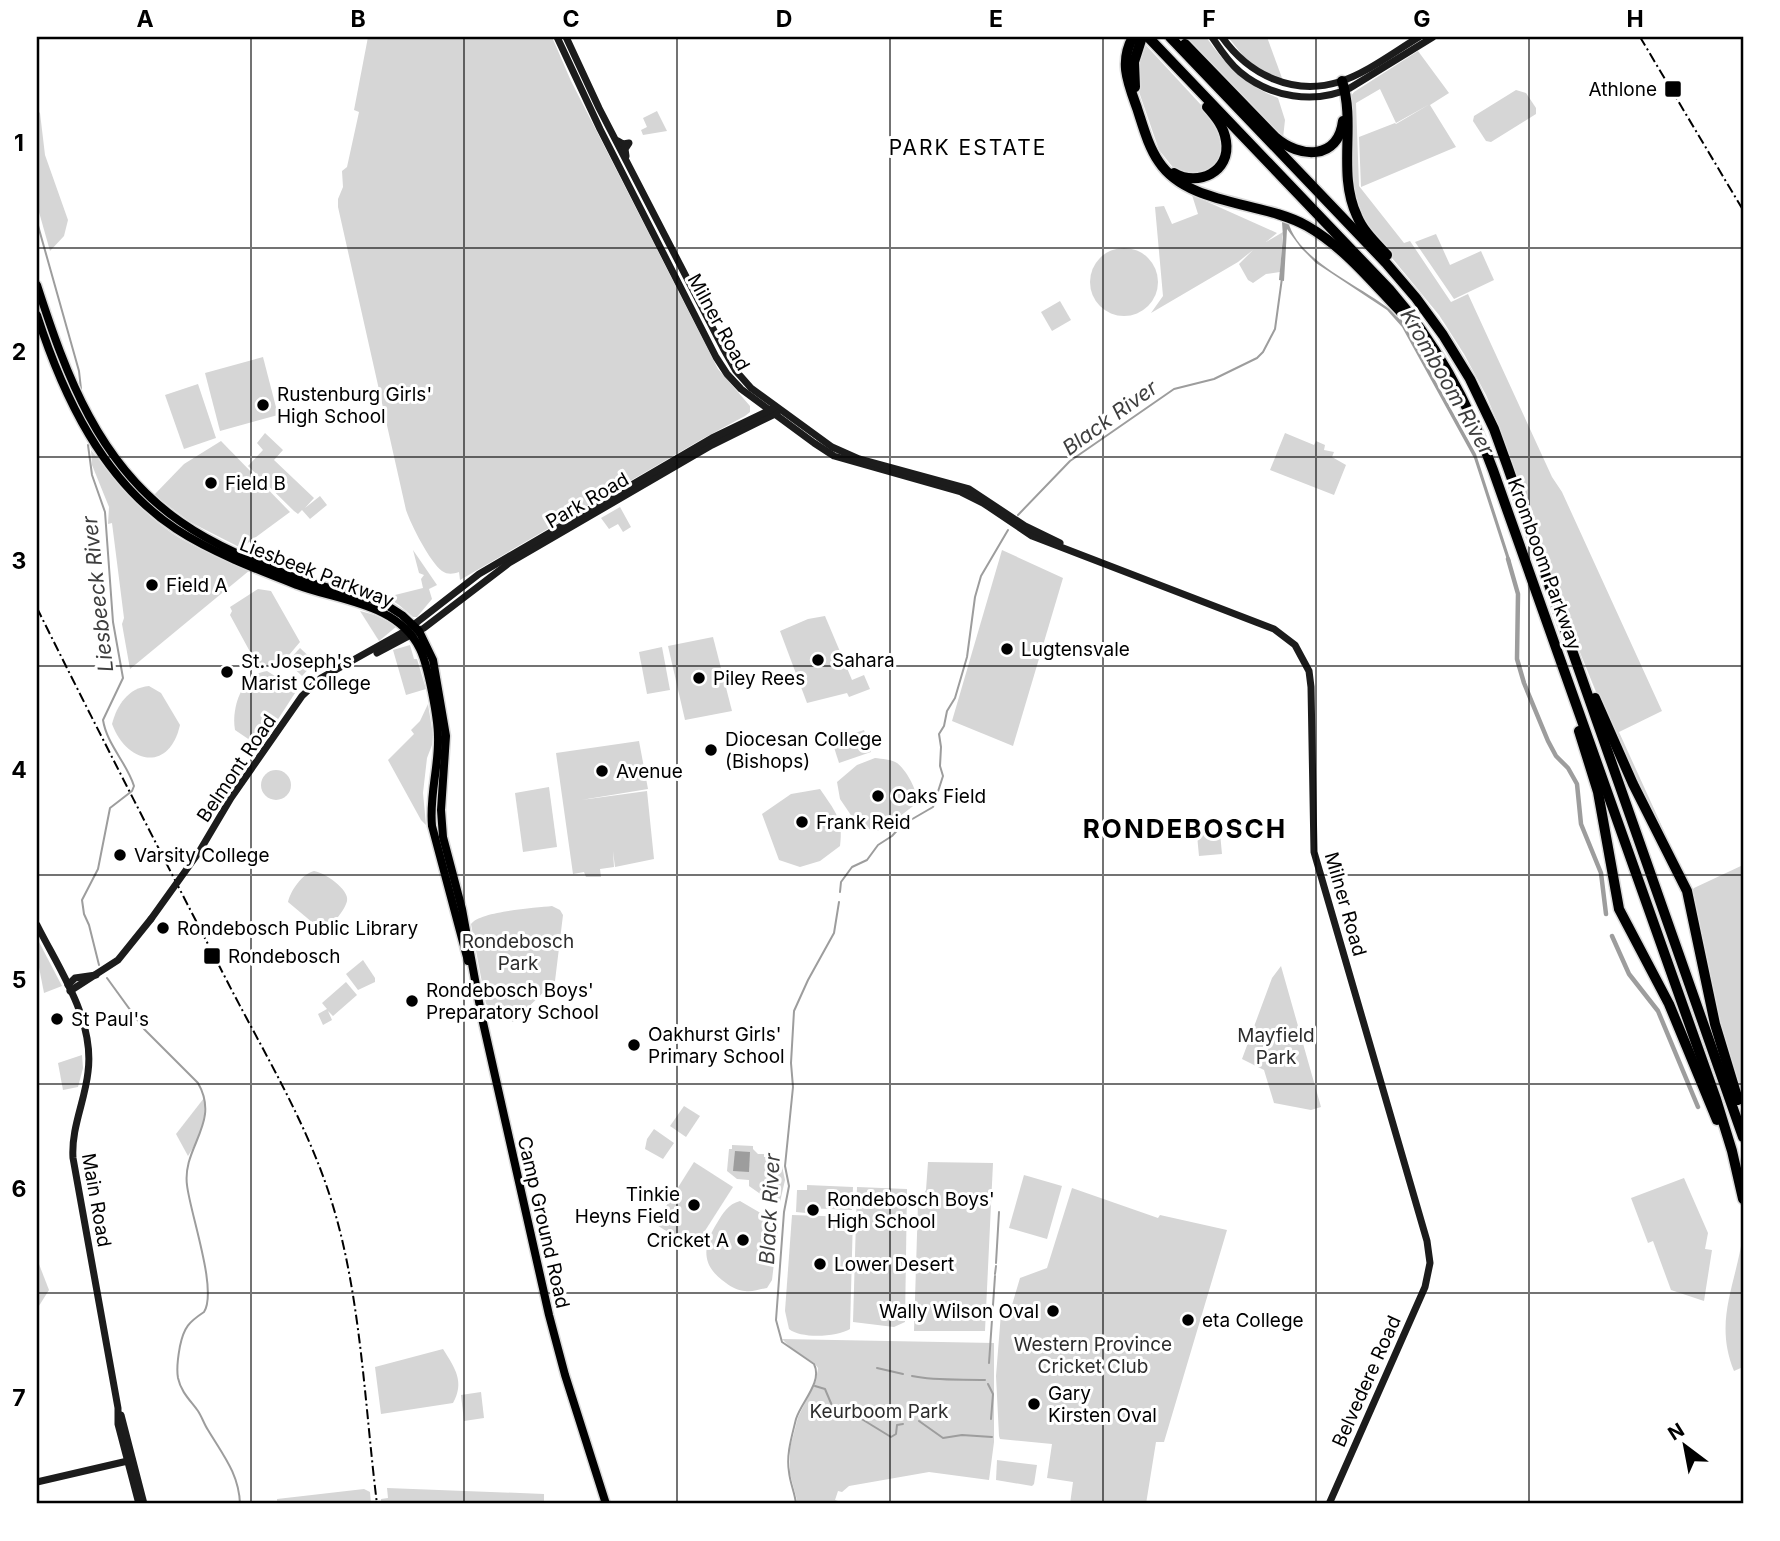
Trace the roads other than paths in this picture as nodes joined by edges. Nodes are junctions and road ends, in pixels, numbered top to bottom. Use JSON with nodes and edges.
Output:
{"nodes":[{"id":1,"x":557,"y":37,"type":"edge"},
{"id":2,"x":566,"y":37,"type":"edge"},
{"id":3,"x":1133,"y":37,"type":"edge"},
{"id":4,"x":1170,"y":37,"type":"edge"},
{"id":5,"x":1177,"y":37,"type":"edge"},
{"id":6,"x":1212,"y":37,"type":"edge"},
{"id":7,"x":1222,"y":37,"type":"edge"},
{"id":8,"x":1419,"y":37,"type":"edge"},
{"id":9,"x":1433,"y":37,"type":"edge"},
{"id":10,"x":1148,"y":40,"type":"edge"},
{"id":11,"x":1342,"y":86,"type":"junction"},
{"id":12,"x":600,"y":129,"type":"junction"},
{"id":13,"x":615,"y":139,"type":"junction"},
{"id":14,"x":620,"y":149,"type":"junction"},
{"id":15,"x":626,"y":160,"type":"junction"},
{"id":16,"x":625,"y":178,"type":"junction"},
{"id":17,"x":37,"y":285,"type":"edge"},
{"id":18,"x":37,"y":315,"type":"edge"},
{"id":19,"x":65,"y":368,"type":"junction"},
{"id":20,"x":77,"y":376,"type":"dead end"},
{"id":21,"x":1451,"y":376,"type":"junction"},
{"id":22,"x":1470,"y":379,"type":"junction"},
{"id":23,"x":741,"y":389,"type":"junction"},
{"id":24,"x":775,"y":410,"type":"junction"},
{"id":25,"x":740,"y":424,"type":"junction"},
{"id":26,"x":1552,"y":594,"type":"junction"},
{"id":27,"x":413,"y":630,"type":"junction"},
{"id":28,"x":1550,"y":631,"type":"junction"},
{"id":29,"x":435,"y":766,"type":"junction"},
{"id":30,"x":443,"y":777,"type":"junction"},
{"id":31,"x":432,"y":785,"type":"junction"},
{"id":32,"x":37,"y":925,"type":"edge"},
{"id":33,"x":61,"y":972,"type":"junction"},
{"id":34,"x":97,"y":974,"type":"junction"},
{"id":35,"x":75,"y":978,"type":"junction"},
{"id":36,"x":69,"y":988,"type":"junction"},
{"id":37,"x":478,"y":994,"type":"junction"},
{"id":38,"x":1743,"y":1116,"type":"edge"},
{"id":39,"x":1743,"y":1137,"type":"edge"},
{"id":40,"x":1735,"y":1162,"type":"junction"},
{"id":41,"x":1743,"y":1199,"type":"edge"},
{"id":42,"x":1430,"y":1270,"type":"joint"},
{"id":43,"x":130,"y":1460,"type":"junction"},
{"id":44,"x":37,"y":1482,"type":"edge"},
{"id":45,"x":139,"y":1504,"type":"edge"},
{"id":46,"x":145,"y":1504,"type":"edge"},
{"id":47,"x":604,"y":1504,"type":"edge"},
{"id":48,"x":1329,"y":1504,"type":"edge"}],
"edges":[{"from":1,"to":12,"type":"main road","name":"Milner Road"},
{"from":2,"to":13,"type":"main road","name":"Milner Road"},
{"from":3,"to":21,"type":"highway"},
{"from":4,"to":22,"type":"highway","name":"Kromboom Parkway"},
{"from":5,"to":11,"type":"highway"},
{"from":6,"to":11,"type":"main road"},
{"from":7,"to":11,"type":"main road"},
{"from":8,"to":11,"type":"main road"},
{"from":9,"to":11,"type":"main road"},
{"from":10,"to":10,"type":"highway"},
{"from":10,"to":21,"type":"highway","name":"Kromboom Parkway"},
{"from":11,"to":22,"type":"highway"},
{"from":12,"to":14,"type":"main road"},
{"from":12,"to":16,"type":"main road","name":"Milner Road"},
{"from":13,"to":14,"type":"main road","name":"Milner Road"},
{"from":13,"to":15,"type":"main road"},
{"from":14,"to":15,"type":"main road","name":"Milner Road"},
{"from":14,"to":16,"type":"main road"},
{"from":15,"to":24,"type":"main road","name":"Milner Road"},
{"from":16,"to":23,"type":"main road","name":"Milner Road"},
{"from":17,"to":19,"type":"main road","name":"Liesbeek Parkway"},
{"from":18,"to":27,"type":"main road","name":"Liesbeek Parkway"},
{"from":19,"to":20,"type":"main road"},
{"from":19,"to":27,"type":"main road","name":"Liesbeek Parkway"},
{"from":21,"to":28,"type":"highway","name":"Kromboom Parkway"},
{"from":22,"to":26,"type":"highway","name":"Kromboom Parkway"},
{"from":23,"to":24,"type":"main road","name":"Milner Road"},
{"from":23,"to":25,"type":"main road"},
{"from":24,"to":25,"type":"main road","name":"Park Road"},
{"from":24,"to":27,"type":"main road","name":"Park Road"},
{"from":24,"to":42,"type":"main road","name":"Milner Road"},
{"from":25,"to":27,"type":"main road","name":"Park Road"},
{"from":26,"to":38,"type":"highway"},
{"from":26,"to":39,"type":"highway","name":"Kromboom Parkway"},
{"from":27,"to":29,"type":"main road","name":"Camp Ground Road"},
{"from":27,"to":30,"type":"main road","name":"Camp Ground Road"},
{"from":27,"to":34,"type":"main road","name":"Belmont Road","bridge":true},
{"from":28,"to":40,"type":"highway","name":"Kromboom Parkway"},
{"from":28,"to":40,"type":"highway"},
{"from":29,"to":30,"type":"main road"},
{"from":29,"to":31,"type":"main road","name":"Camp Ground Road"},
{"from":30,"to":31,"type":"main road"},
{"from":30,"to":37,"type":"main road","name":"Camp Ground Road"},
{"from":31,"to":37,"type":"main road","name":"Camp Ground Road"},
{"from":32,"to":33,"type":"main road","name":"Main Road"},
{"from":33,"to":35,"type":"main road"},
{"from":33,"to":36,"type":"main road","name":"Main Road"},
{"from":34,"to":35,"type":"main road","name":"Belmont Road"},
{"from":34,"to":36,"type":"main road","name":"Belmont Road"},
{"from":35,"to":36,"type":"main road"},
{"from":36,"to":43,"type":"main road","name":"Main Road"},
{"from":37,"to":47,"type":"main road","name":"Camp Ground Road"},
{"from":40,"to":41,"type":"highway","name":"Kromboom Parkway"},
{"from":42,"to":48,"type":"main road","name":"Belvedere Road"},
{"from":43,"to":44,"type":"main road"},
{"from":43,"to":45,"type":"main road","name":"Main Road"},
{"from":43,"to":46,"type":"main road","name":"Main Road"}]}
